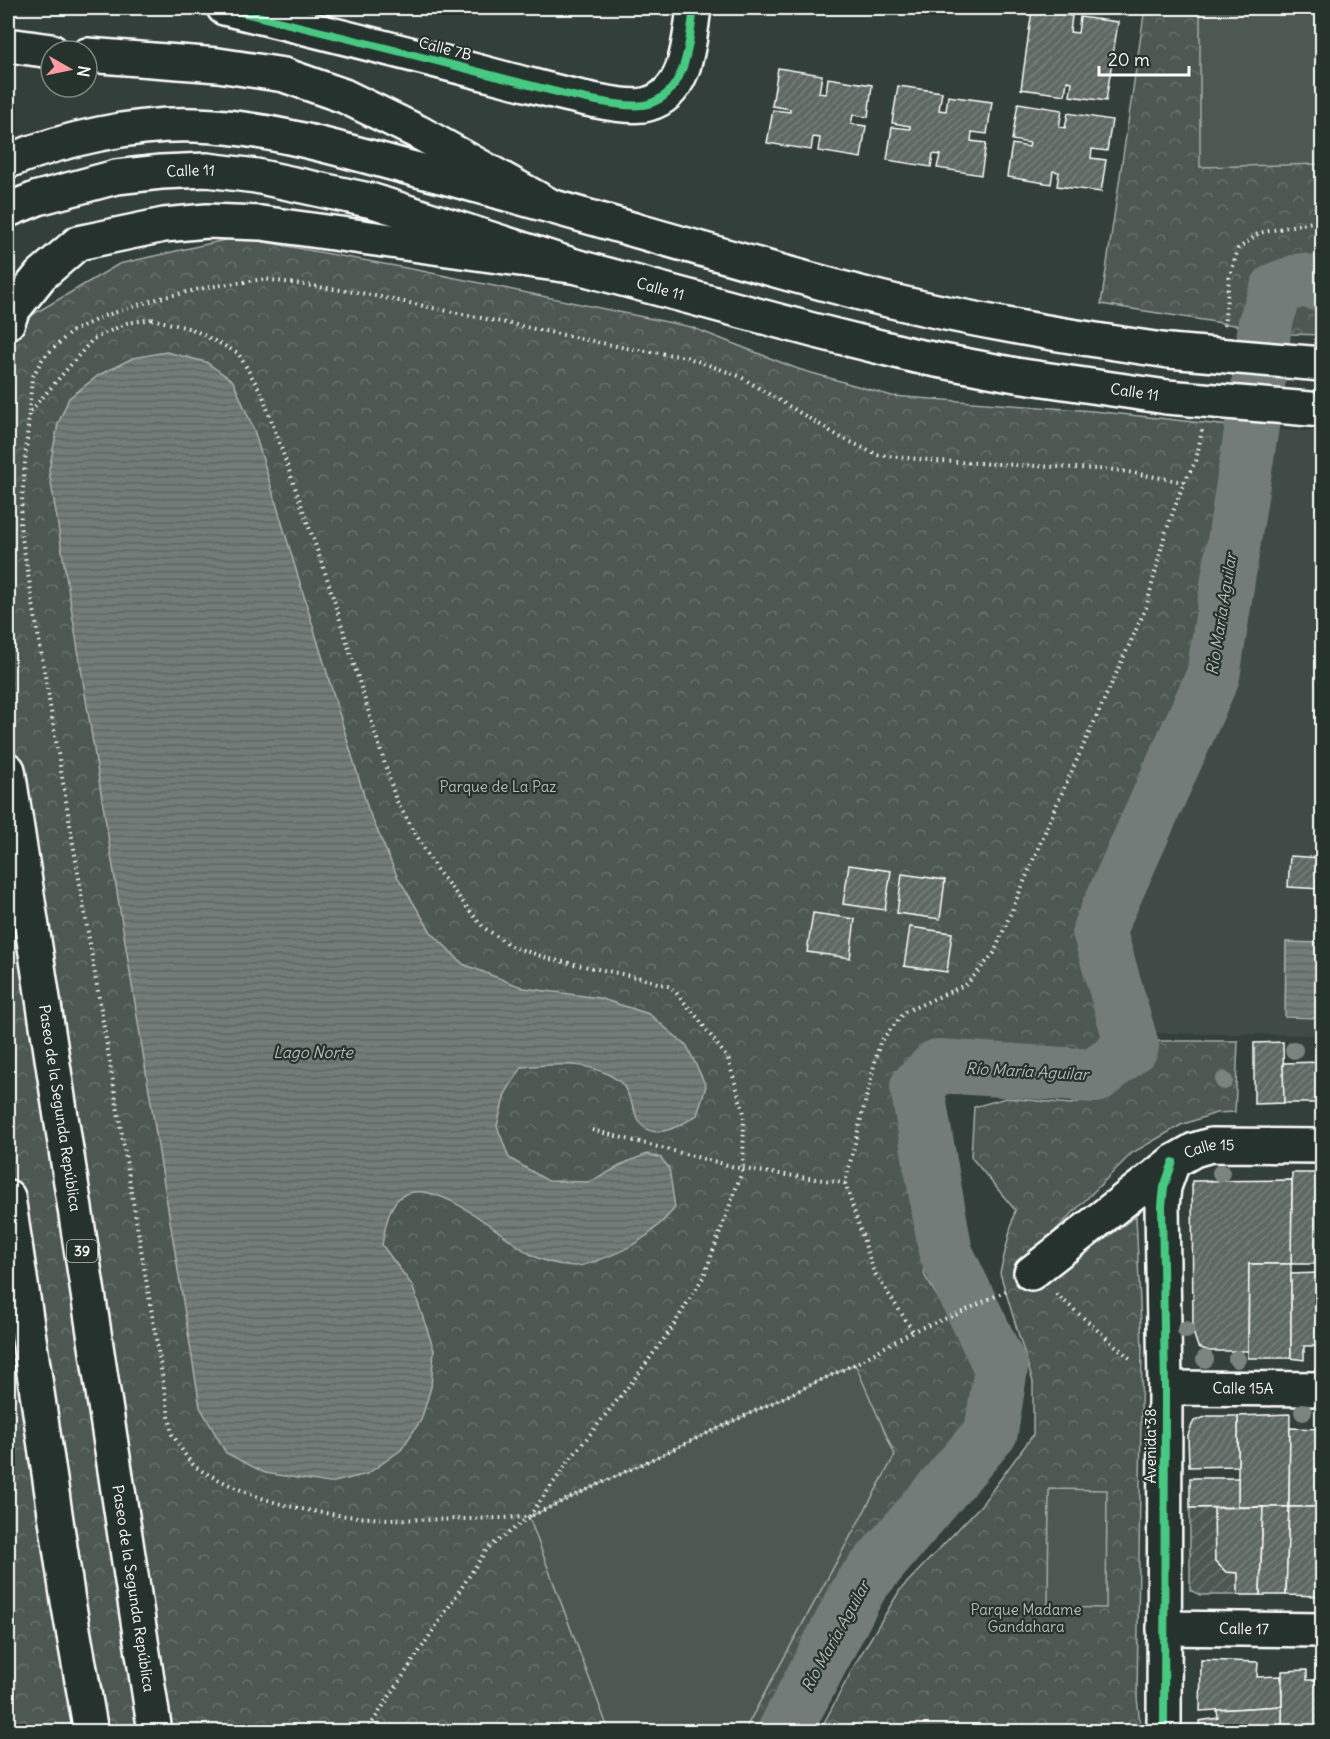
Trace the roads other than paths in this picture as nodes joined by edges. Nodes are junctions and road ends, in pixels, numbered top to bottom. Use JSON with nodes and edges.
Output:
{"nodes":[{"id":1,"x":224,"y":8,"type":"edge"},
{"id":2,"x":694,"y":8,"type":"edge"},
{"id":3,"x":8,"y":45,"type":"edge"},
{"id":4,"x":39,"y":49,"type":"edge"},
{"id":5,"x":99,"y":56,"type":"edge"},
{"id":6,"x":20,"y":156,"type":"edge"},
{"id":7,"x":548,"y":204,"type":"junction"},
{"id":8,"x":8,"y":210,"type":"edge"},
{"id":9,"x":578,"y":267,"type":"junction"},
{"id":10,"x":8,"y":322,"type":"edge"},
{"id":11,"x":1323,"y":364,"type":"edge"},
{"id":12,"x":1323,"y":410,"type":"edge"},
{"id":13,"x":8,"y":770,"type":"edge"},
{"id":14,"x":1323,"y":1146,"type":"edge"},
{"id":15,"x":1173,"y":1162,"type":"junction"},
{"id":16,"x":8,"y":1197,"type":"edge"},
{"id":17,"x":1019,"y":1281,"type":"road end"},
{"id":18,"x":1165,"y":1388,"type":"junction"},
{"id":19,"x":1323,"y":1389,"type":"edge"},
{"id":20,"x":68,"y":1601,"type":"junction"},
{"id":21,"x":1164,"y":1628,"type":"junction"},
{"id":22,"x":1323,"y":1630,"type":"edge"},
{"id":23,"x":83,"y":1731,"type":"edge"},
{"id":24,"x":91,"y":1731,"type":"edge"},
{"id":25,"x":155,"y":1731,"type":"edge"},
{"id":26,"x":1164,"y":1731,"type":"edge"}],
"edges":[{"from":1,"to":2,"type":"main road","name":"Calle 7B"},
{"from":3,"to":4,"type":"main road"},
{"from":5,"to":7,"type":"main road"},
{"from":6,"to":7,"type":"main road"},
{"from":7,"to":11,"type":"main road","bridge":true},
{"from":8,"to":9,"type":"main road","name":"Calle 11"},
{"from":9,"to":10,"type":"main road"},
{"from":9,"to":12,"type":"main road","name":"Calle 11","bridge":true},
{"from":13,"to":25,"type":"main road","name":"Paseo de la Segunda República","number":"39"},
{"from":14,"to":15,"type":"main road","name":"Calle 15"},
{"from":15,"to":17,"type":"main road","name":"Calle 15"},
{"from":15,"to":18,"type":"main road","name":"Avenida 38"},
{"from":16,"to":20,"type":"main road"},
{"from":18,"to":19,"type":"main road","name":"Calle 15A"},
{"from":18,"to":21,"type":"main road","name":"Avenida 38"},
{"from":20,"to":23,"type":"main road"},
{"from":20,"to":24,"type":"main road"},
{"from":21,"to":22,"type":"main road","name":"Calle 17"},
{"from":21,"to":26,"type":"main road","name":"Avenida 38"}]}
